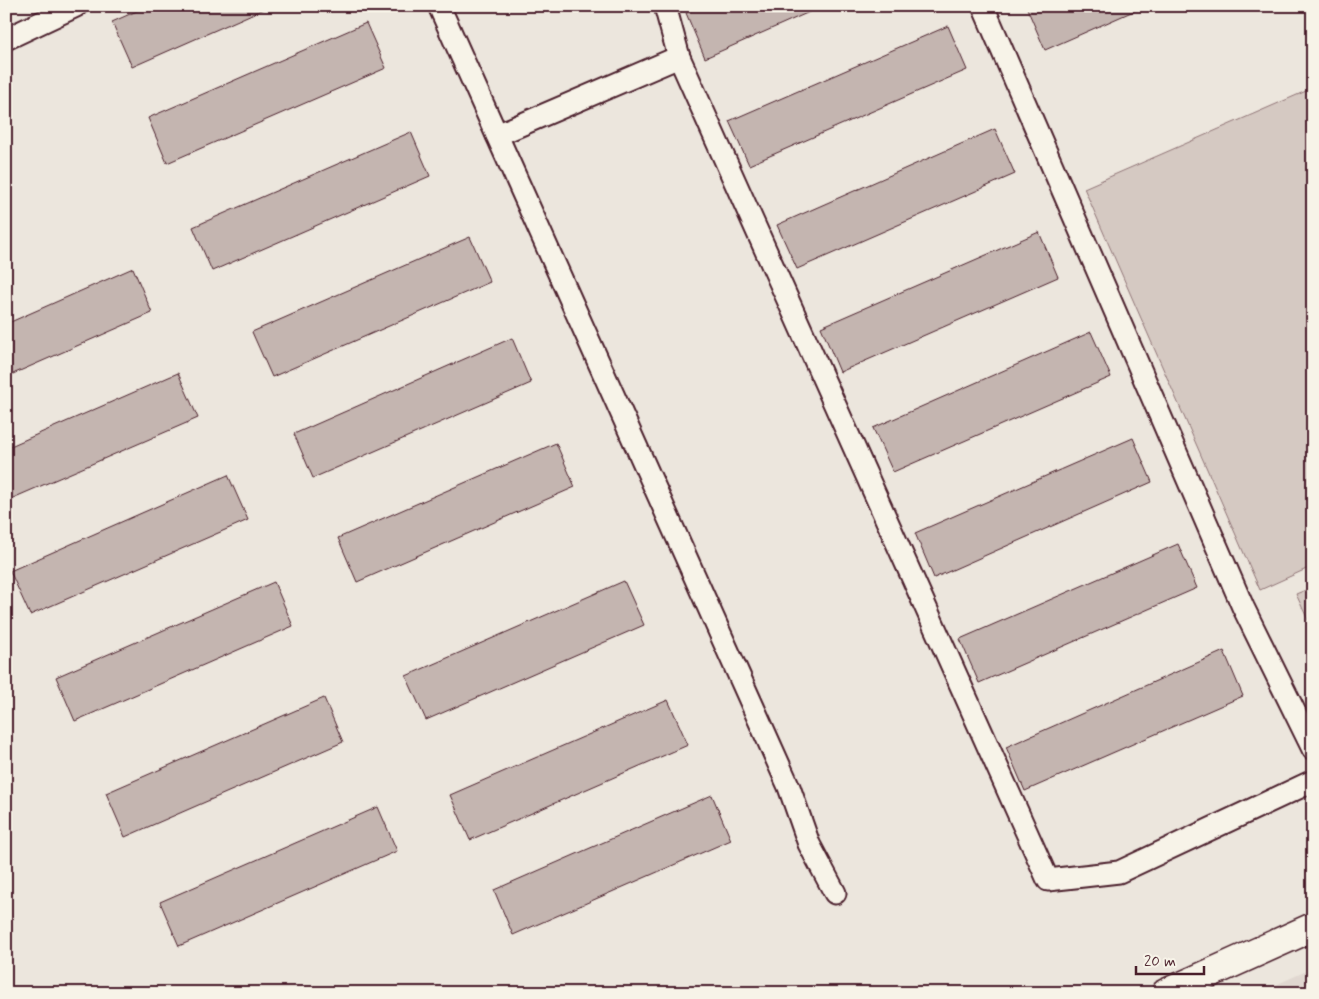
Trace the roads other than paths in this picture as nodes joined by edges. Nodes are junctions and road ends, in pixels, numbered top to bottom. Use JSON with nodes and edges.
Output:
{"nodes":[{"id":1,"x":76,"y":6,"type":"edge"},
{"id":2,"x":439,"y":6,"type":"edge"},
{"id":3,"x":665,"y":6,"type":"edge"},
{"id":4,"x":982,"y":6,"type":"edge"},
{"id":5,"x":6,"y":39,"type":"edge"},
{"id":6,"x":678,"y":58,"type":"junction"},
{"id":7,"x":497,"y":135,"type":"junction"},
{"id":8,"x":1313,"y":750,"type":"edge"},
{"id":9,"x":1313,"y":780,"type":"edge"},
{"id":10,"x":835,"y":893,"type":"dead end"},
{"id":11,"x":1313,"y":927,"type":"edge"},
{"id":12,"x":1166,"y":993,"type":"edge"}],
"edges":[{"from":1,"to":5,"type":"street"},
{"from":2,"to":7,"type":"street"},
{"from":3,"to":6,"type":"street"},
{"from":4,"to":8,"type":"street"},
{"from":6,"to":7,"type":"street"},
{"from":6,"to":9,"type":"street"},
{"from":7,"to":10,"type":"street"},
{"from":11,"to":12,"type":"street"}]}
